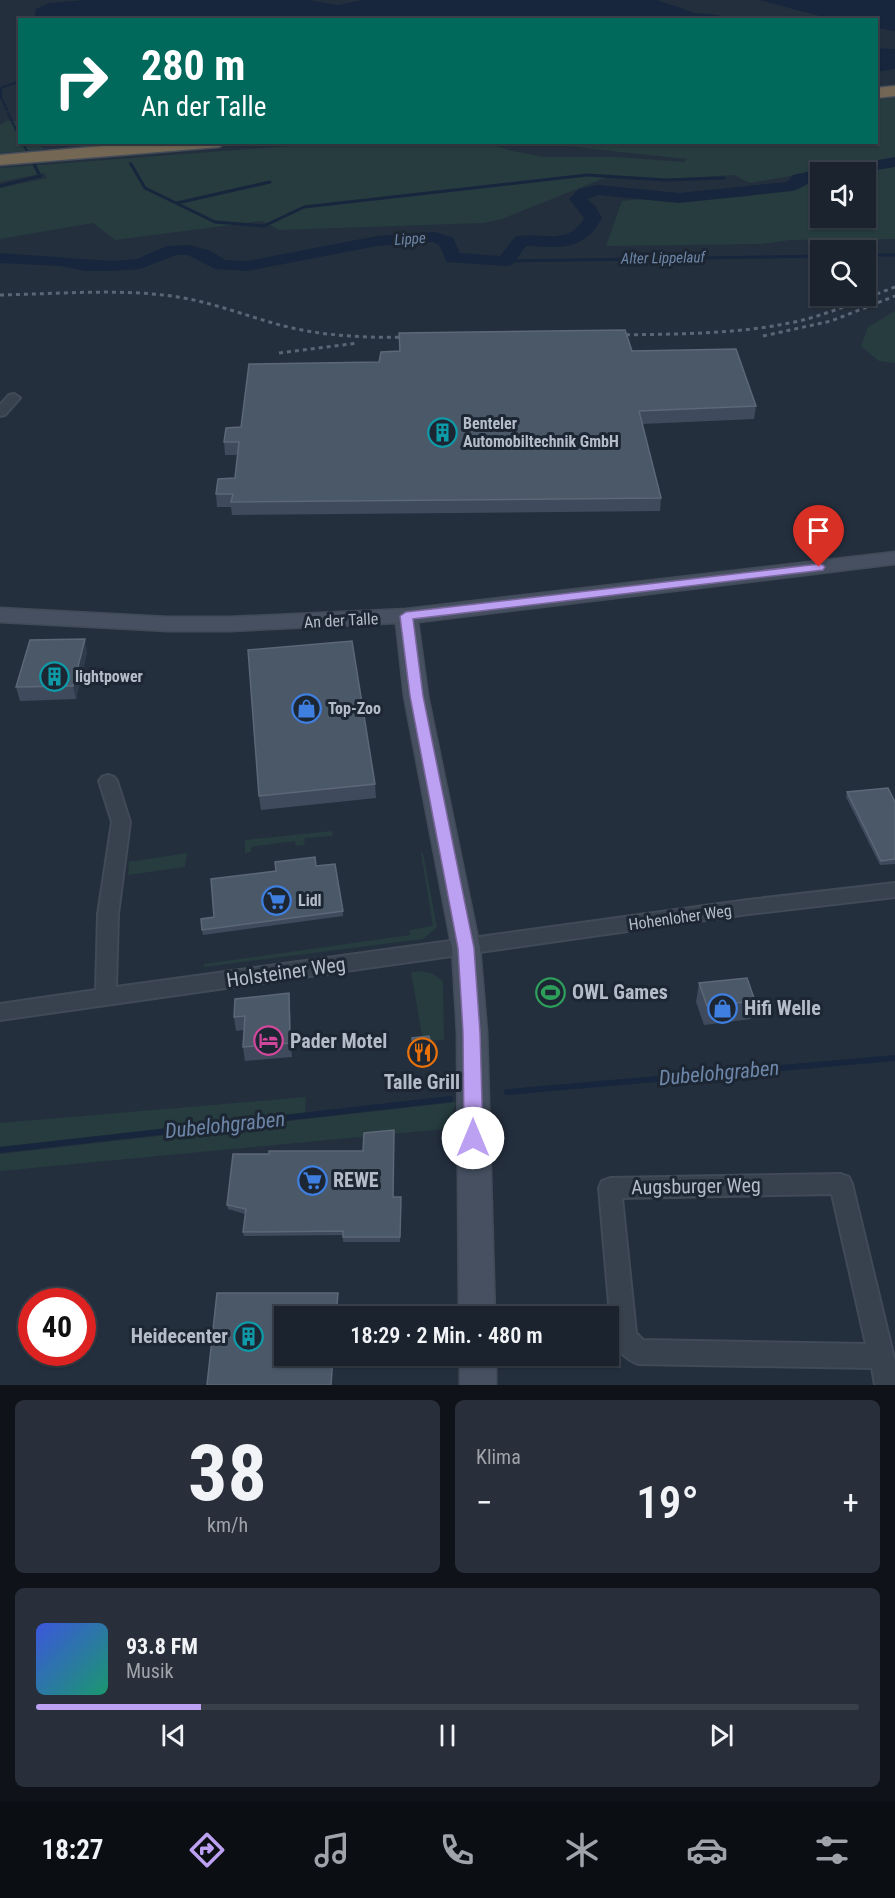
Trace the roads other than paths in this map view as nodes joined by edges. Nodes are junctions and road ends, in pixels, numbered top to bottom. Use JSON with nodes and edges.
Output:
{"nodes":[{"id":1,"x":895,"y":92,"type":"edge"},
{"id":2,"x":878,"y":93,"type":"edge"},
{"id":3,"x":195,"y":144,"type":"edge"},
{"id":4,"x":0,"y":160,"type":"edge"},
{"id":5,"x":14,"y":398,"type":"dead end"},
{"id":6,"x":0,"y":412,"type":"edge"},
{"id":7,"x":895,"y":558,"type":"edge"},
{"id":8,"x":0,"y":615,"type":"edge"},
{"id":9,"x":406,"y":616,"type":"junction"},
{"id":10,"x":108,"y":781,"type":"dead end"},
{"id":11,"x":895,"y":890,"type":"edge"},
{"id":12,"x":466,"y":948,"type":"junction"},
{"id":13,"x":106,"y":997,"type":"junction"},
{"id":14,"x":0,"y":1012,"type":"edge"},
{"id":15,"x":477,"y":1306,"type":"edge"},
{"id":16,"x":881,"y":1356,"type":"junction"},
{"id":17,"x":478,"y":1366,"type":"edge"},
{"id":18,"x":478,"y":1385,"type":"edge"},
{"id":19,"x":888,"y":1385,"type":"edge"}],
"edges":[{"from":1,"to":2,"type":"highway"},
{"from":3,"to":4,"type":"highway"},
{"from":5,"to":6,"type":"street"},
{"from":7,"to":9,"type":"street","name":"An der Talle"},
{"from":8,"to":9,"type":"street","name":"An der Talle"},
{"from":9,"to":12,"type":"street"},
{"from":10,"to":13,"type":"street"},
{"from":11,"to":12,"type":"street","name":"Hohenloher Weg"},
{"from":12,"to":13,"type":"street","name":"Holsteiner Weg"},
{"from":12,"to":15,"type":"street"},
{"from":13,"to":14,"type":"street","name":"Holsteiner Weg"},
{"from":16,"to":16,"type":"street","name":"Augsburger Weg"},
{"from":16,"to":19,"type":"street","name":"Augsburger Weg"},
{"from":17,"to":18,"type":"street"}]}
